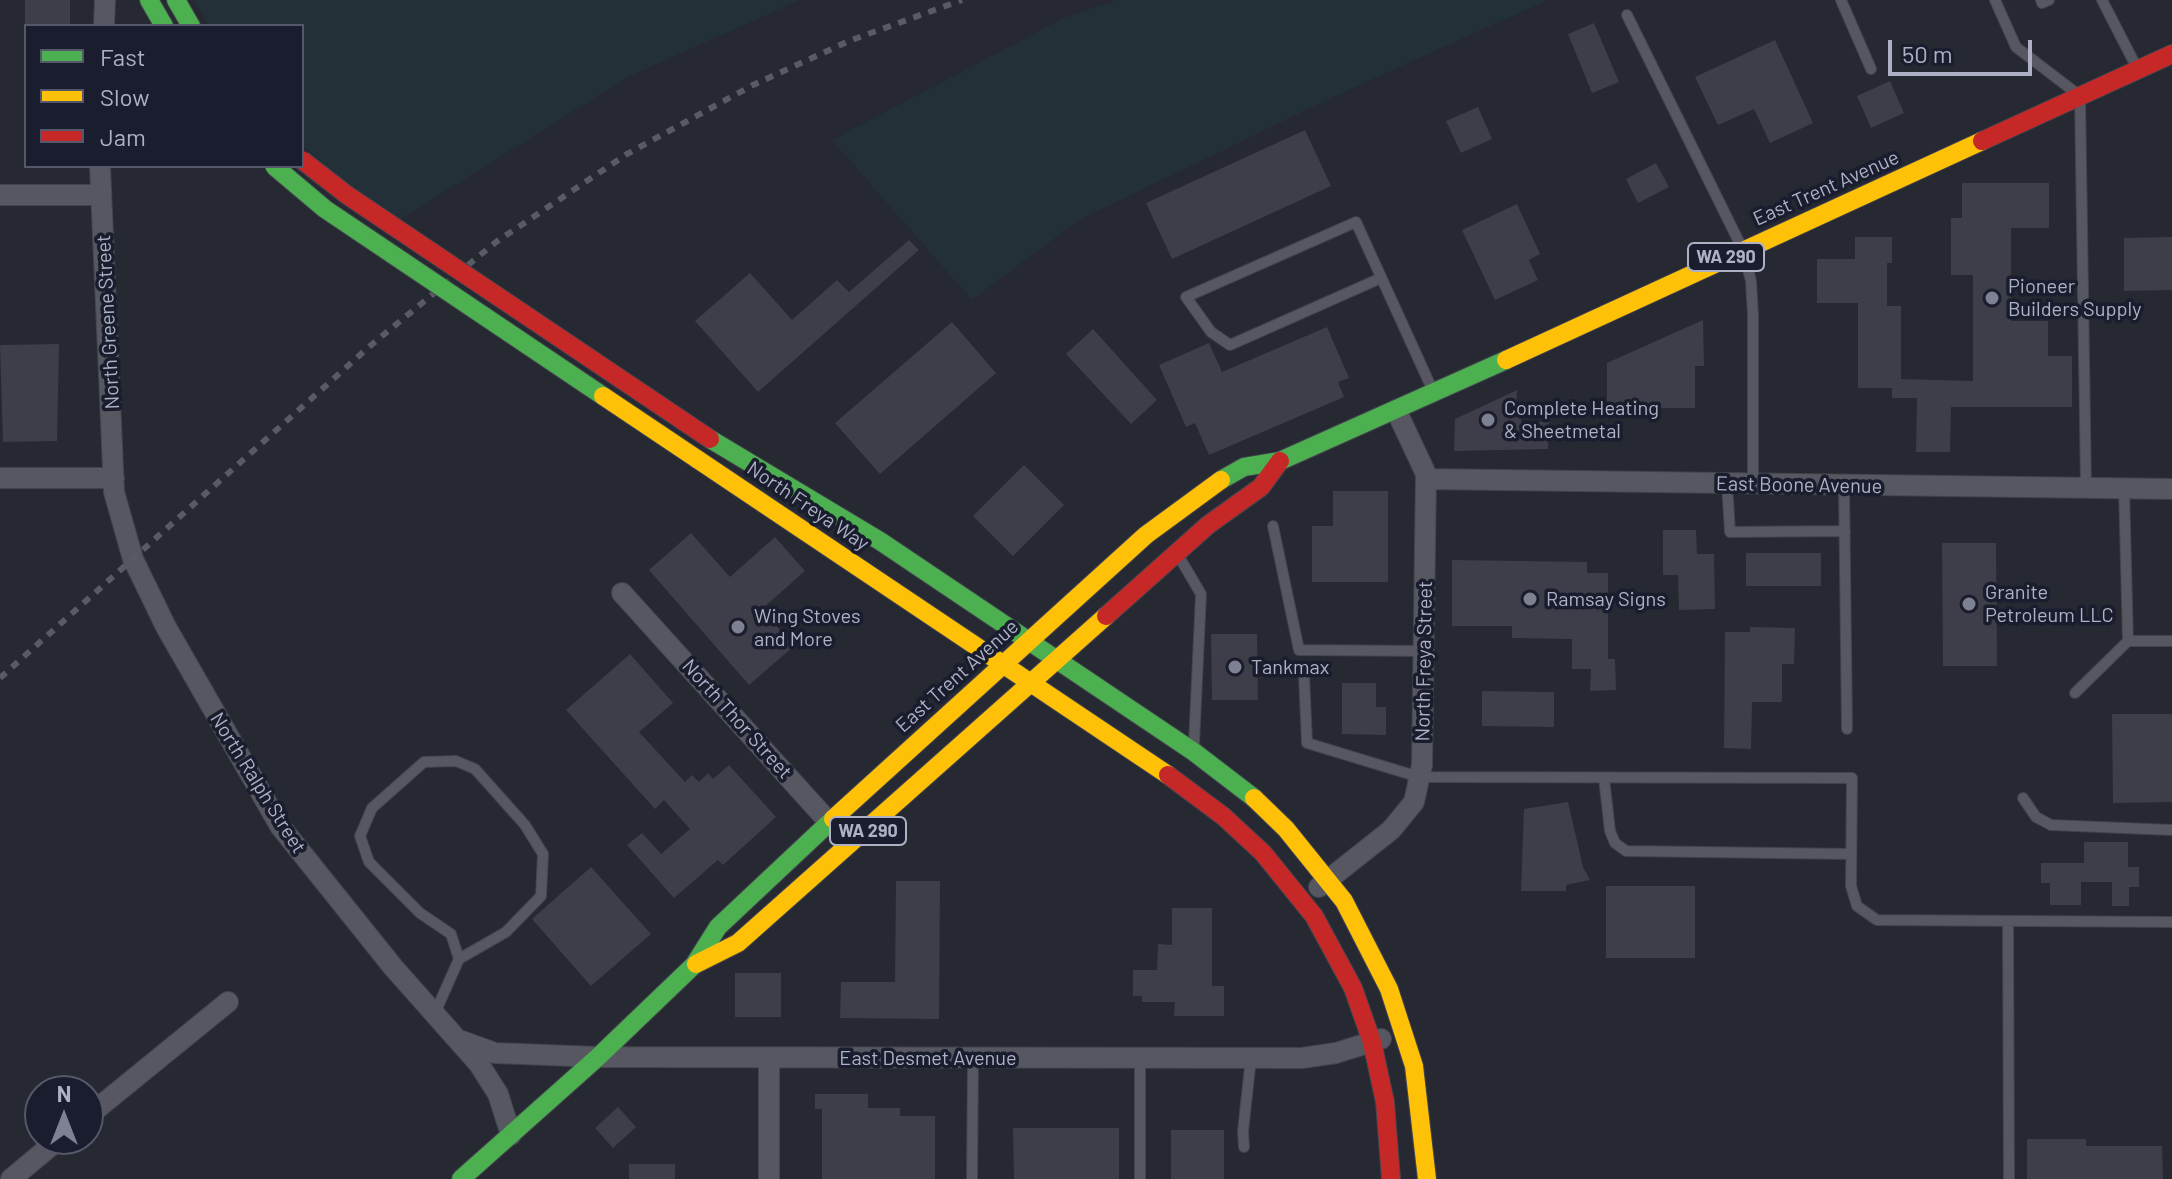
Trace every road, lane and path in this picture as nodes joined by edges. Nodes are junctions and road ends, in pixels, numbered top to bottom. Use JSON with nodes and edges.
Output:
{"nodes":[{"id":1,"x":105,"y":0,"type":"edge"},
{"id":2,"x":149,"y":0,"type":"edge"},
{"id":3,"x":176,"y":0,"type":"edge"},
{"id":4,"x":1841,"y":0,"type":"edge"},
{"id":5,"x":1995,"y":0,"type":"edge"},
{"id":6,"x":2041,"y":0,"type":"edge"},
{"id":7,"x":2049,"y":0,"type":"edge"},
{"id":8,"x":2102,"y":0,"type":"edge"},
{"id":9,"x":1627,"y":15,"type":"dead end"},
{"id":10,"x":189,"y":22,"type":"edge"},
{"id":11,"x":104,"y":24,"type":"edge"},
{"id":12,"x":163,"y":24,"type":"edge"},
{"id":13,"x":2172,"y":54,"type":"edge"},
{"id":14,"x":1871,"y":69,"type":"dead end"},
{"id":15,"x":2138,"y":70,"type":"junction"},
{"id":16,"x":2080,"y":96,"type":"junction"},
{"id":17,"x":304,"y":162,"type":"edge"},
{"id":18,"x":100,"y":168,"type":"edge"},
{"id":19,"x":276,"y":168,"type":"edge"},
{"id":20,"x":0,"y":195,"type":"edge"},
{"id":21,"x":99,"y":195,"type":"junction"},
{"id":22,"x":1743,"y":250,"type":"junction"},
{"id":23,"x":1381,"y":278,"type":"junction"},
{"id":24,"x":1434,"y":393,"type":"junction"},
{"id":25,"x":1396,"y":410,"type":"junction"},
{"id":26,"x":1280,"y":461,"type":"junction"},
{"id":27,"x":0,"y":478,"type":"edge"},
{"id":28,"x":114,"y":478,"type":"junction"},
{"id":29,"x":1426,"y":479,"type":"junction"},
{"id":30,"x":1727,"y":484,"type":"junction"},
{"id":31,"x":1753,"y":485,"type":"junction"},
{"id":32,"x":1844,"y":486,"type":"junction"},
{"id":33,"x":2086,"y":488,"type":"junction"},
{"id":34,"x":2124,"y":488,"type":"junction"},
{"id":35,"x":2172,"y":489,"type":"edge"},
{"id":36,"x":748,"y":493,"type":"junction"},
{"id":37,"x":1273,"y":526,"type":"dead end"},
{"id":38,"x":1845,"y":531,"type":"junction"},
{"id":39,"x":880,"y":541,"type":"junction"},
{"id":40,"x":1177,"y":553,"type":"junction"},
{"id":41,"x":622,"y":593,"type":"dead end"},
{"id":42,"x":1029,"y":641,"type":"junction"},
{"id":43,"x":2128,"y":641,"type":"junction"},
{"id":44,"x":2172,"y":641,"type":"edge"},
{"id":45,"x":1425,"y":651,"type":"junction"},
{"id":46,"x":1056,"y":660,"type":"junction"},
{"id":47,"x":1002,"y":664,"type":"junction"},
{"id":48,"x":1304,"y":675,"type":"dead end"},
{"id":49,"x":1029,"y":682,"type":"junction"},
{"id":50,"x":2075,"y":693,"type":"dead end"},
{"id":51,"x":1847,"y":729,"type":"dead end"},
{"id":52,"x":1194,"y":752,"type":"junction"},
{"id":53,"x":1419,"y":777,"type":"junction"},
{"id":54,"x":1604,"y":778,"type":"junction"},
{"id":55,"x":2023,"y":798,"type":"dead end"},
{"id":56,"x":829,"y":823,"type":"junction"},
{"id":57,"x":2172,"y":830,"type":"edge"},
{"id":58,"x":851,"y":846,"type":"junction"},
{"id":59,"x":1851,"y":854,"type":"junction"},
{"id":60,"x":1328,"y":879,"type":"junction"},
{"id":61,"x":1303,"y":899,"type":"junction"},
{"id":62,"x":2008,"y":922,"type":"junction"},
{"id":63,"x":2172,"y":922,"type":"edge"},
{"id":64,"x":459,"y":959,"type":"junction"},
{"id":65,"x":694,"y":965,"type":"junction"},
{"id":66,"x":228,"y":1002,"type":"dead end"},
{"id":67,"x":435,"y":1013,"type":"junction"},
{"id":68,"x":1405,"y":1031,"type":"junction"},
{"id":69,"x":453,"y":1033,"type":"junction"},
{"id":70,"x":1372,"y":1042,"type":"junction"},
{"id":71,"x":598,"y":1057,"type":"junction"},
{"id":72,"x":769,"y":1058,"type":"junction"},
{"id":73,"x":973,"y":1058,"type":"junction"},
{"id":74,"x":1140,"y":1058,"type":"junction"},
{"id":75,"x":1251,"y":1058,"type":"junction"},
{"id":76,"x":104,"y":1103,"type":"edge"},
{"id":77,"x":511,"y":1135,"type":"junction"},
{"id":78,"x":1244,"y":1147,"type":"dead end"},
{"id":79,"x":40,"y":1155,"type":"edge"},
{"id":80,"x":11,"y":1179,"type":"edge"},
{"id":81,"x":461,"y":1179,"type":"edge"},
{"id":82,"x":769,"y":1179,"type":"edge"},
{"id":83,"x":972,"y":1179,"type":"edge"},
{"id":84,"x":1140,"y":1179,"type":"edge"},
{"id":85,"x":1391,"y":1179,"type":"edge"},
{"id":86,"x":1427,"y":1179,"type":"edge"},
{"id":87,"x":2009,"y":1179,"type":"edge"}],
"edges":[{"from":1,"to":11,"type":"street"},
{"from":2,"to":12,"type":"main road"},
{"from":3,"to":10,"type":"main road"},
{"from":4,"to":14,"type":"lane"},
{"from":5,"to":16,"type":"lane"},
{"from":6,"to":7,"type":"lane"},
{"from":8,"to":15,"type":"lane"},
{"from":9,"to":22,"type":"lane"},
{"from":13,"to":15,"type":"main road","name":"East Trent Avenue","number":"WA 290"},
{"from":15,"to":16,"type":"main road","name":"East Trent Avenue","number":"WA 290"},
{"from":16,"to":22,"type":"main road","name":"East Trent Avenue","number":"WA 290"},
{"from":16,"to":33,"type":"lane"},
{"from":17,"to":39,"type":"main road","name":"North Freya Way","bridge":true},
{"from":18,"to":21,"type":"street","name":"North Greene Street"},
{"from":19,"to":36,"type":"main road","name":"North Freya Way","bridge":true},
{"from":20,"to":21,"type":"street"},
{"from":21,"to":28,"type":"street","name":"North Greene Street"},
{"from":22,"to":24,"type":"main road","name":"East Trent Avenue","number":"WA 290"},
{"from":22,"to":31,"type":"lane"},
{"from":23,"to":23,"type":"lane"},
{"from":23,"to":24,"type":"lane"},
{"from":24,"to":25,"type":"main road","name":"East Trent Avenue","number":"WA 290"},
{"from":25,"to":26,"type":"main road","name":"East Trent Avenue","number":"WA 290"},
{"from":25,"to":29,"type":"street","name":"North Freya Street"},
{"from":26,"to":40,"type":"main road","name":"East Trent Avenue","number":"WA 290"},
{"from":26,"to":42,"type":"main road","name":"East Trent Avenue","number":"WA 290"},
{"from":27,"to":28,"type":"street"},
{"from":28,"to":67,"type":"street","name":"North Ralph Street"},
{"from":29,"to":30,"type":"street","name":"East Boone Avenue"},
{"from":29,"to":45,"type":"street","name":"North Freya Street"},
{"from":30,"to":31,"type":"street","name":"East Boone Avenue"},
{"from":30,"to":38,"type":"lane"},
{"from":31,"to":32,"type":"street","name":"East Boone Avenue"},
{"from":32,"to":33,"type":"street","name":"East Boone Avenue"},
{"from":32,"to":38,"type":"lane"},
{"from":33,"to":34,"type":"street","name":"East Boone Avenue"},
{"from":34,"to":35,"type":"street","name":"East Boone Avenue"},
{"from":34,"to":43,"type":"lane"},
{"from":36,"to":39,"type":"main road"},
{"from":36,"to":47,"type":"main road","name":"North Freya Way"},
{"from":37,"to":45,"type":"lane"},
{"from":38,"to":51,"type":"lane"},
{"from":39,"to":42,"type":"main road","name":"North Freya Way"},
{"from":40,"to":46,"type":"main road","name":"East Trent Avenue","number":"WA 290"},
{"from":40,"to":52,"type":"lane"},
{"from":41,"to":56,"type":"street","name":"North Thor Street"},
{"from":42,"to":46,"type":"main road","name":"North Freya Way"},
{"from":42,"to":47,"type":"main road","name":"East Trent Avenue","number":"WA 290"},
{"from":43,"to":44,"type":"lane"},
{"from":43,"to":50,"type":"lane"},
{"from":45,"to":53,"type":"street","name":"North Freya Street"},
{"from":46,"to":49,"type":"main road","name":"East Trent Avenue","number":"WA 290"},
{"from":46,"to":52,"type":"main road","name":"North Freya Way"},
{"from":47,"to":49,"type":"main road","name":"North Freya Way"},
{"from":47,"to":56,"type":"main road","name":"East Trent Avenue","number":"WA 290"},
{"from":48,"to":53,"type":"lane"},
{"from":49,"to":58,"type":"main road","name":"East Trent Avenue","number":"WA 290"},
{"from":49,"to":61,"type":"main road","name":"North Freya Way"},
{"from":52,"to":60,"type":"main road","name":"North Freya Way"},
{"from":53,"to":54,"type":"lane"},
{"from":53,"to":60,"type":"street","name":"North Freya Street"},
{"from":54,"to":59,"type":"lane"},
{"from":54,"to":59,"type":"lane"},
{"from":55,"to":57,"type":"lane"},
{"from":56,"to":58,"type":"street","name":"North Thor Street"},
{"from":56,"to":65,"type":"main road","name":"East Trent Avenue","number":"WA 290"},
{"from":58,"to":65,"type":"main road","name":"East Trent Avenue","number":"WA 290"},
{"from":59,"to":62,"type":"lane"},
{"from":60,"to":61,"type":"street","name":"North Freya Street"},
{"from":60,"to":68,"type":"main road"},
{"from":61,"to":70,"type":"main road"},
{"from":62,"to":63,"type":"lane"},
{"from":62,"to":87,"type":"lane"},
{"from":64,"to":64,"type":"lane"},
{"from":64,"to":67,"type":"lane"},
{"from":65,"to":71,"type":"main road","name":"East Trent Avenue","number":"WA 290"},
{"from":66,"to":76,"type":"street"},
{"from":67,"to":69,"type":"street","name":"North Ralph Street"},
{"from":68,"to":70,"type":"street","name":"East Desmet Avenue"},
{"from":68,"to":86,"type":"main road"},
{"from":69,"to":71,"type":"street","name":"East Desmet Avenue"},
{"from":69,"to":77,"type":"street","name":"North Ralph Street"},
{"from":70,"to":75,"type":"street","name":"East Desmet Avenue"},
{"from":70,"to":85,"type":"main road"},
{"from":71,"to":72,"type":"street","name":"East Desmet Avenue"},
{"from":71,"to":77,"type":"main road","name":"East Trent Avenue","number":"WA 290"},
{"from":72,"to":73,"type":"street","name":"East Desmet Avenue"},
{"from":72,"to":82,"type":"street"},
{"from":73,"to":74,"type":"street","name":"East Desmet Avenue"},
{"from":73,"to":83,"type":"lane"},
{"from":74,"to":75,"type":"street","name":"East Desmet Avenue"},
{"from":74,"to":84,"type":"lane"},
{"from":75,"to":78,"type":"lane"},
{"from":77,"to":81,"type":"main road","name":"East Trent Avenue","number":"WA 290"},
{"from":79,"to":80,"type":"street"}]}
